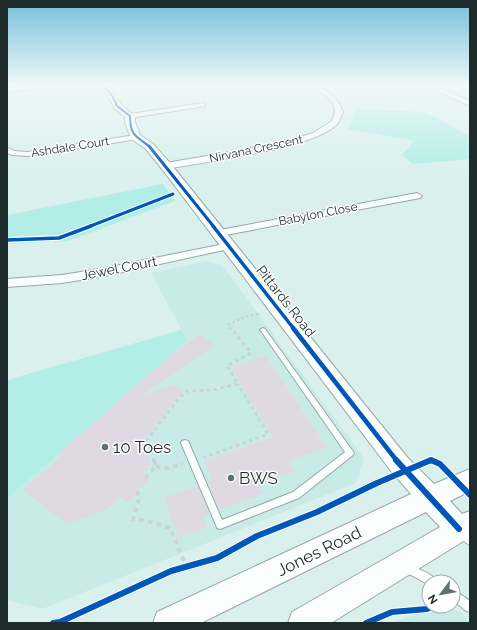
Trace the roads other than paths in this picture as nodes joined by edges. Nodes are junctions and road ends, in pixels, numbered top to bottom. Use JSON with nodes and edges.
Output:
{"nodes":[{"id":1,"x":141,"y":114,"type":"edge"},
{"id":2,"x":338,"y":114,"type":"edge"},
{"id":3,"x":130,"y":116,"type":"joint"},
{"id":4,"x":135,"y":137,"type":"junction"},
{"id":5,"x":7,"y":149,"type":"edge"},
{"id":6,"x":166,"y":166,"type":"junction"},
{"id":7,"x":417,"y":196,"type":"dead end"},
{"id":8,"x":220,"y":233,"type":"junction"},
{"id":9,"x":229,"y":246,"type":"junction"},
{"id":10,"x":7,"y":283,"type":"edge"},
{"id":11,"x":263,"y":330,"type":"dead end"},
{"id":12,"x":186,"y":443,"type":"dead end"},
{"id":13,"x":470,"y":480,"type":"edge"},
{"id":14,"x":429,"y":498,"type":"junction"},
{"id":15,"x":466,"y":531,"type":"edge"},
{"id":16,"x":398,"y":567,"type":"junction"},
{"id":17,"x":421,"y":575,"type":"edge"},
{"id":18,"x":461,"y":600,"type":"edge"},
{"id":19,"x":470,"y":607,"type":"edge"},
{"id":20,"x":168,"y":623,"type":"edge"},
{"id":21,"x":303,"y":623,"type":"edge"}],
"edges":[{"from":1,"to":3,"type":"street"},
{"from":2,"to":6,"type":"street","name":"Nirvana Crescent"},
{"from":3,"to":4,"type":"street"},
{"from":4,"to":5,"type":"street","name":"Ashdale Court"},
{"from":4,"to":6,"type":"street","name":"Pittards Road"},
{"from":6,"to":8,"type":"street","name":"Pittards Road"},
{"from":7,"to":8,"type":"street","name":"Babylon Close"},
{"from":8,"to":9,"type":"street","name":"Pittards Road"},
{"from":9,"to":10,"type":"street","name":"Jewel Court"},
{"from":9,"to":14,"type":"street","name":"Pittards Road"},
{"from":11,"to":12,"type":"lane"},
{"from":13,"to":14,"type":"street","name":"Jones Road"},
{"from":14,"to":15,"type":"street","name":"Pittards Road"},
{"from":14,"to":20,"type":"street","name":"Jones Road"},
{"from":15,"to":16,"type":"street"},
{"from":16,"to":17,"type":"lane"},
{"from":16,"to":21,"type":"street"},
{"from":18,"to":19,"type":"lane"}]}
